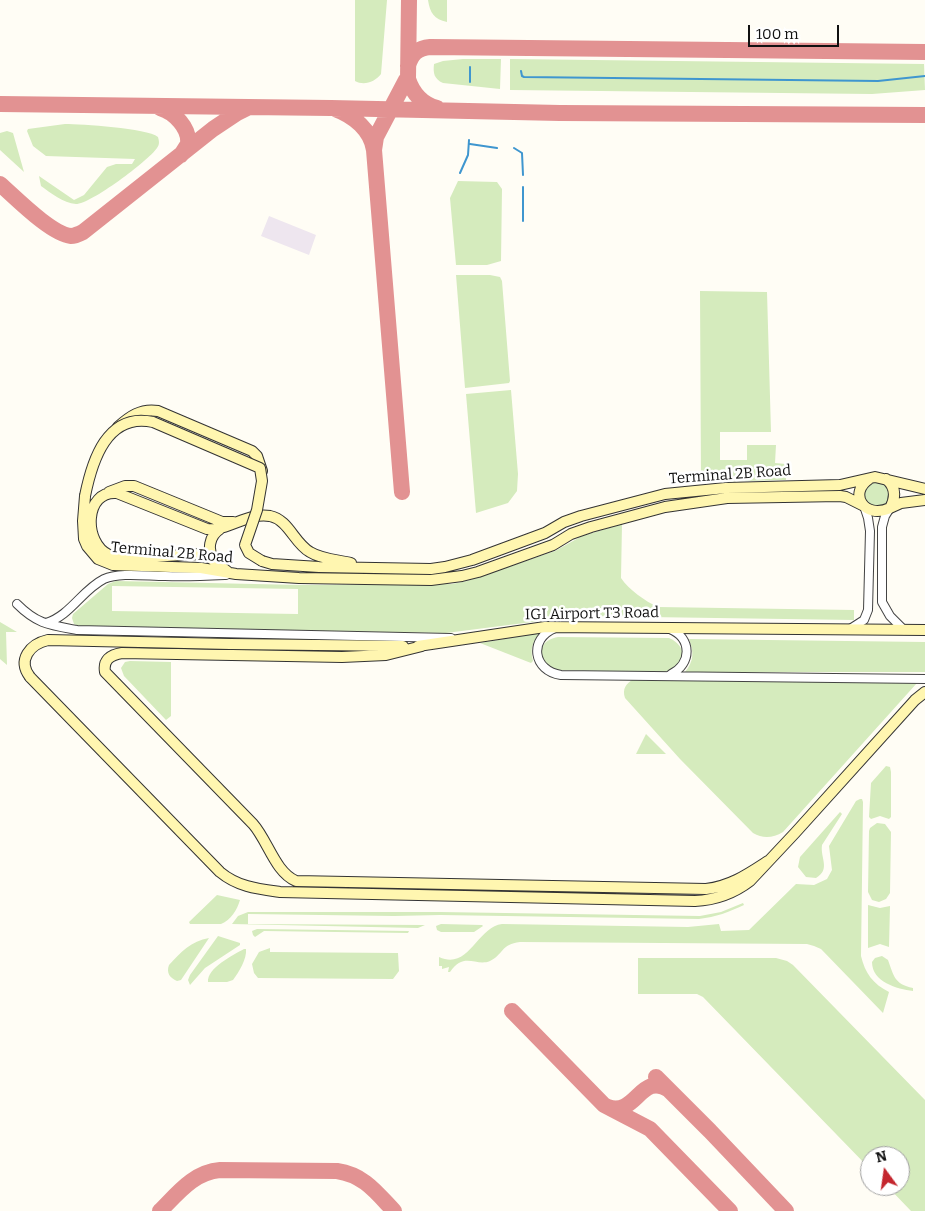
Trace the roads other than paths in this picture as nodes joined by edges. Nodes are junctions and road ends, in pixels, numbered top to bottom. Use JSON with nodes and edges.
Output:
{"nodes":[{"id":1,"x":869,"y":478,"type":"junction"},
{"id":2,"x":886,"y":479,"type":"junction"},
{"id":3,"x":925,"y":489,"type":"edge"},
{"id":4,"x":101,"y":496,"type":"junction"},
{"id":5,"x":925,"y":500,"type":"edge"},
{"id":6,"x":864,"y":506,"type":"junction"},
{"id":7,"x":890,"y":508,"type":"junction"},
{"id":8,"x":581,"y":516,"type":"junction"},
{"id":9,"x":236,"y":522,"type":"junction"},
{"id":10,"x":591,"y":527,"type":"junction"},
{"id":11,"x":220,"y":529,"type":"junction"},
{"id":12,"x":214,"y":561,"type":"junction"},
{"id":13,"x":371,"y":568,"type":"junction"},
{"id":14,"x":236,"y":574,"type":"junction"},
{"id":15,"x":17,"y":604,"type":"dead end"},
{"id":16,"x":66,"y":612,"type":"junction"},
{"id":17,"x":44,"y":623,"type":"junction"},
{"id":18,"x":561,"y":627,"type":"junction"},
{"id":19,"x":663,"y":627,"type":"junction"},
{"id":20,"x":77,"y":630,"type":"junction"},
{"id":21,"x":848,"y":630,"type":"junction"},
{"id":22,"x":904,"y":630,"type":"junction"},
{"id":23,"x":925,"y":630,"type":"edge"},
{"id":24,"x":460,"y":639,"type":"junction"},
{"id":25,"x":422,"y":646,"type":"junction"},
{"id":26,"x":663,"y":676,"type":"junction"},
{"id":27,"x":925,"y":679,"type":"edge"},
{"id":28,"x":925,"y":692,"type":"edge"},
{"id":29,"x":768,"y":861,"type":"junction"}],
"edges":[{"from":1,"to":2,"type":"main road"},
{"from":1,"to":6,"type":"main road"},
{"from":1,"to":8,"type":"main road","name":"Terminal 2B Road"},
{"from":2,"to":3,"type":"main road"},
{"from":2,"to":7,"type":"main road"},
{"from":4,"to":9,"type":"main road"},
{"from":4,"to":11,"type":"main road"},
{"from":4,"to":12,"type":"main road"},
{"from":5,"to":7,"type":"main road"},
{"from":6,"to":7,"type":"main road"},
{"from":6,"to":10,"type":"main road","name":"Terminal 2B Road"},
{"from":6,"to":21,"type":"street"},
{"from":7,"to":22,"type":"street"},
{"from":8,"to":10,"type":"main road"},
{"from":8,"to":13,"type":"main road","name":"Terminal 2B Road"},
{"from":9,"to":11,"type":"main road"},
{"from":9,"to":13,"type":"main road"},
{"from":10,"to":14,"type":"main road","name":"Terminal 2B Road"},
{"from":11,"to":12,"type":"main road"},
{"from":12,"to":14,"type":"main road"},
{"from":13,"to":14,"type":"main road","name":"Terminal 2B Road","bridge":true},
{"from":14,"to":16,"type":"street"},
{"from":15,"to":17,"type":"street"},
{"from":16,"to":17,"type":"street"},
{"from":16,"to":20,"type":"street"},
{"from":17,"to":20,"type":"street"},
{"from":18,"to":19,"type":"main road","name":"IGI Airport T3 Road"},
{"from":18,"to":24,"type":"main road","name":"IGI Airport T3 Road"},
{"from":18,"to":26,"type":"street"},
{"from":19,"to":21,"type":"main road","name":"IGI Airport T3 Road"},
{"from":19,"to":26,"type":"street"},
{"from":20,"to":24,"type":"street"},
{"from":21,"to":22,"type":"main road","name":"IGI Airport T3 Road"},
{"from":22,"to":23,"type":"main road","name":"IGI Airport T3 Road"},
{"from":24,"to":25,"type":"main road","name":"IGI Airport T3 Road"},
{"from":25,"to":29,"type":"main road"},
{"from":25,"to":29,"type":"main road","name":"IGI Airport T3 Road","bridge":true},
{"from":26,"to":27,"type":"street"},
{"from":28,"to":29,"type":"main road"}]}
